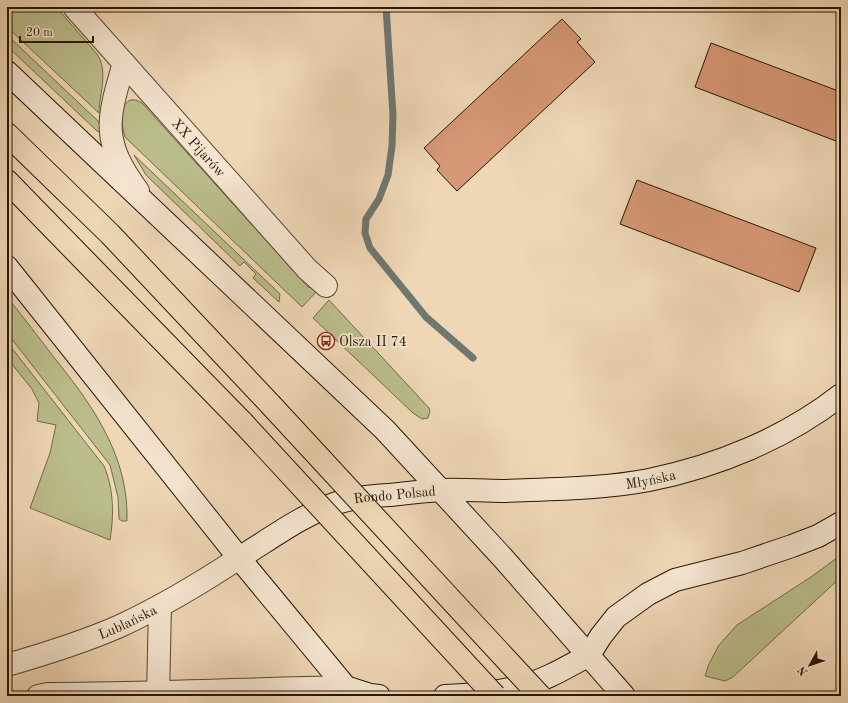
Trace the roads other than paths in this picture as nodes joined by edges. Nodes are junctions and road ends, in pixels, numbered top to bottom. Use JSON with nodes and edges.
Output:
{"nodes":[{"id":1,"x":74,"y":7,"type":"edge"},
{"id":2,"x":124,"y":63,"type":"junction"},
{"id":3,"x":7,"y":72,"type":"edge"},
{"id":4,"x":7,"y":134,"type":"edge"},
{"id":5,"x":7,"y":181,"type":"edge"},
{"id":6,"x":156,"y":214,"type":"junction"},
{"id":7,"x":7,"y":267,"type":"edge"},
{"id":8,"x":326,"y":286,"type":"dead end"},
{"id":9,"x":841,"y":395,"type":"edge"},
{"id":10,"x":442,"y":490,"type":"junction"},
{"id":11,"x":841,"y":523,"type":"edge"},
{"id":12,"x":240,"y":558,"type":"junction"},
{"id":13,"x":160,"y":606,"type":"junction"},
{"id":14,"x":589,"y":655,"type":"junction"},
{"id":15,"x":7,"y":665,"type":"edge"},
{"id":16,"x":349,"y":691,"type":"edge"},
{"id":17,"x":159,"y":694,"type":"edge"},
{"id":18,"x":38,"y":696,"type":"edge"},
{"id":19,"x":380,"y":696,"type":"edge"},
{"id":20,"x":445,"y":696,"type":"edge"},
{"id":21,"x":495,"y":696,"type":"edge"},
{"id":22,"x":540,"y":696,"type":"edge"},
{"id":23,"x":624,"y":696,"type":"edge"}],
"edges":[{"from":1,"to":2,"type":"main road","name":"XX Pijarów"},
{"from":2,"to":6,"type":"main road"},
{"from":2,"to":8,"type":"main road","name":"XX Pijarów"},
{"from":3,"to":6,"type":"main road"},
{"from":4,"to":22,"type":"main road","bridge":true},
{"from":5,"to":21,"type":"main road","bridge":true},
{"from":6,"to":10,"type":"main road"},
{"from":7,"to":12,"type":"main road"},
{"from":9,"to":10,"type":"main road","name":"Młyńska"},
{"from":10,"to":12,"type":"main road","name":"Rondo Polsad"},
{"from":10,"to":14,"type":"main road","name":"Rondo Polsad"},
{"from":11,"to":14,"type":"main road"},
{"from":12,"to":13,"type":"main road","name":"Lublańska"},
{"from":12,"to":16,"type":"main road"},
{"from":13,"to":15,"type":"main road","name":"Lublańska"},
{"from":13,"to":17,"type":"main road"},
{"from":14,"to":20,"type":"main road"},
{"from":14,"to":23,"type":"main road"},
{"from":16,"to":17,"type":"main road"},
{"from":16,"to":19,"type":"main road"},
{"from":17,"to":18,"type":"main road"}]}
